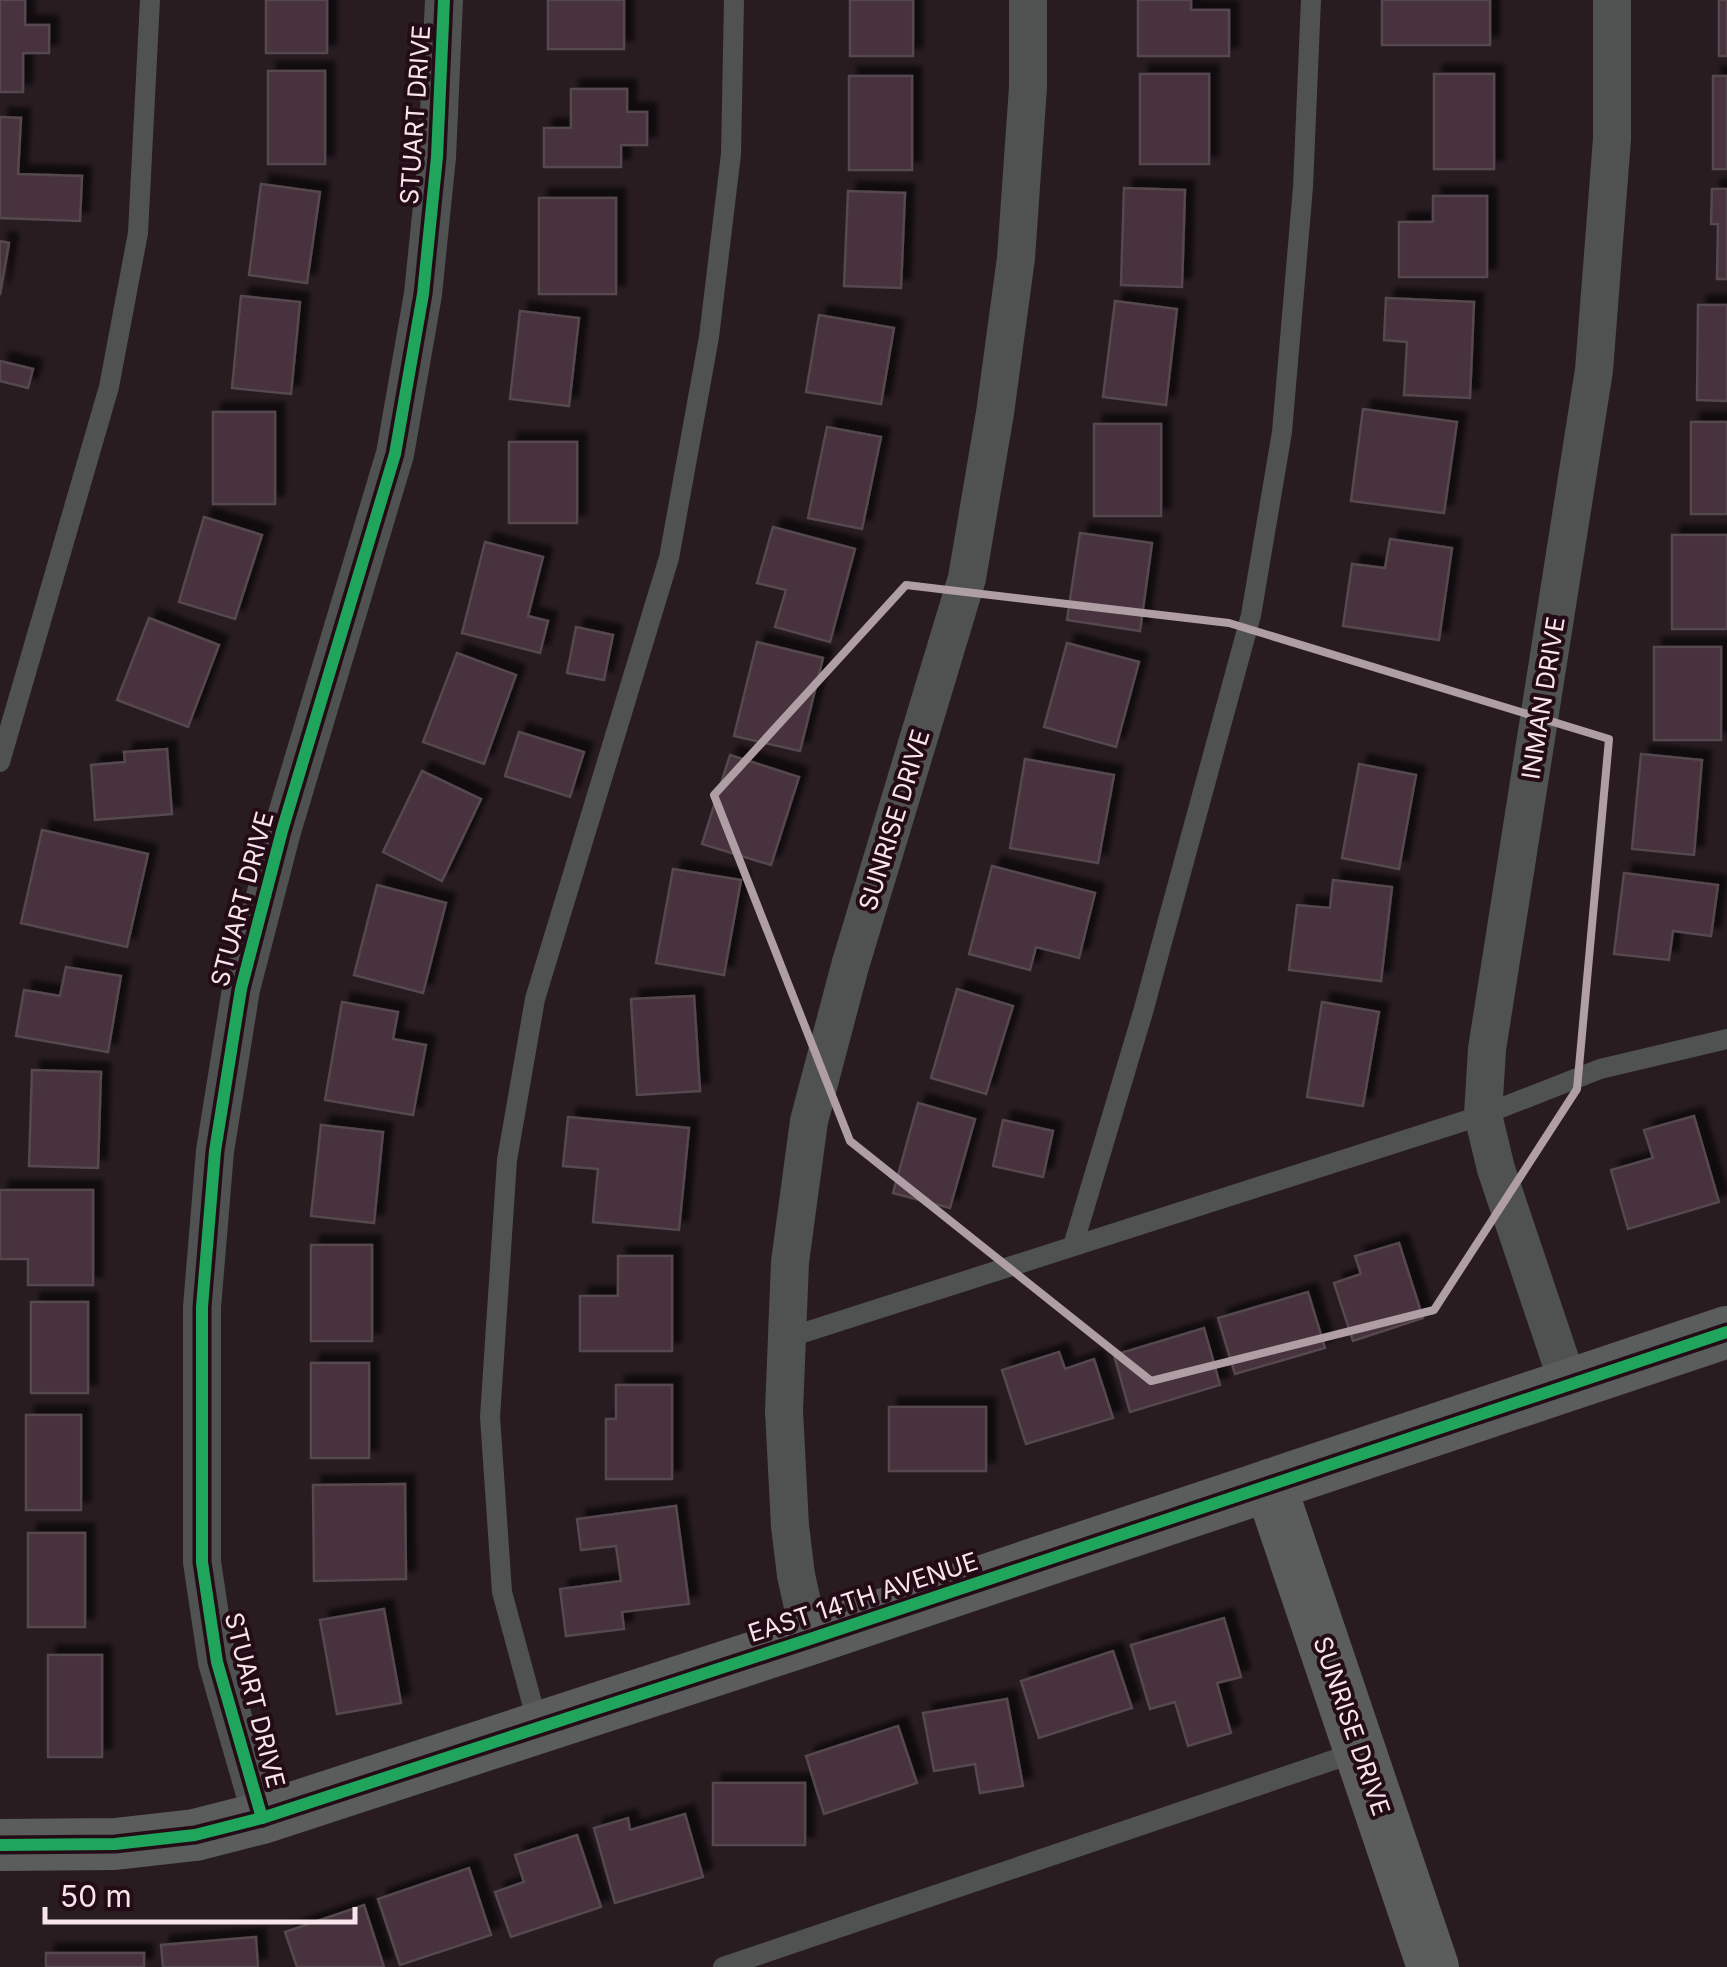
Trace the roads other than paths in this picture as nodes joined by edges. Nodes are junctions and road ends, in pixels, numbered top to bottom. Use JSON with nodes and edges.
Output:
{"nodes":[{"id":1,"x":150,"y":0,"type":"edge"},
{"id":2,"x":444,"y":0,"type":"edge"},
{"id":3,"x":734,"y":0,"type":"edge"},
{"id":4,"x":1028,"y":0,"type":"edge"},
{"id":5,"x":1312,"y":0,"type":"edge"},
{"id":6,"x":1612,"y":0,"type":"edge"},
{"id":7,"x":0,"y":762,"type":"edge"},
{"id":8,"x":1727,"y":1039,"type":"edge"},
{"id":9,"x":1483,"y":1115,"type":"junction"},
{"id":10,"x":1073,"y":1246,"type":"junction"},
{"id":11,"x":1727,"y":1332,"type":"edge"},
{"id":12,"x":787,"y":1338,"type":"junction"},
{"id":13,"x":1568,"y":1383,"type":"junction"},
{"id":14,"x":1270,"y":1485,"type":"junction"},
{"id":15,"x":810,"y":1639,"type":"junction"},
{"id":16,"x":539,"y":1727,"type":"junction"},
{"id":17,"x":1360,"y":1750,"type":"junction"},
{"id":18,"x":262,"y":1818,"type":"junction"},
{"id":19,"x":0,"y":1844,"type":"edge"},
{"id":20,"x":723,"y":1967,"type":"edge"},
{"id":21,"x":1433,"y":1967,"type":"edge"}],
"edges":[{"from":1,"to":7,"type":"lane"},
{"from":2,"to":18,"type":"street","name":"STUART DRIVE"},
{"from":3,"to":16,"type":"lane"},
{"from":4,"to":12,"type":"street","name":"SUNRISE DRIVE"},
{"from":5,"to":10,"type":"lane"},
{"from":6,"to":9,"type":"street","name":"INMAN DRIVE"},
{"from":8,"to":9,"type":"lane"},
{"from":9,"to":10,"type":"lane"},
{"from":9,"to":13,"type":"street","name":"INMAN DRIVE"},
{"from":10,"to":12,"type":"lane"},
{"from":11,"to":13,"type":"street","name":"EAST 14TH AVENUE"},
{"from":12,"to":15,"type":"street","name":"SUNRISE DRIVE"},
{"from":13,"to":14,"type":"street","name":"EAST 14TH AVENUE"},
{"from":14,"to":15,"type":"street","name":"EAST 14TH AVENUE"},
{"from":14,"to":17,"type":"street","name":"SUNRISE DRIVE"},
{"from":15,"to":16,"type":"street","name":"EAST 14TH AVENUE"},
{"from":16,"to":18,"type":"street","name":"EAST 14TH AVENUE"},
{"from":17,"to":20,"type":"lane"},
{"from":17,"to":21,"type":"street","name":"SUNRISE DRIVE"},
{"from":18,"to":19,"type":"street","name":"EAST 14TH AVENUE"}]}
